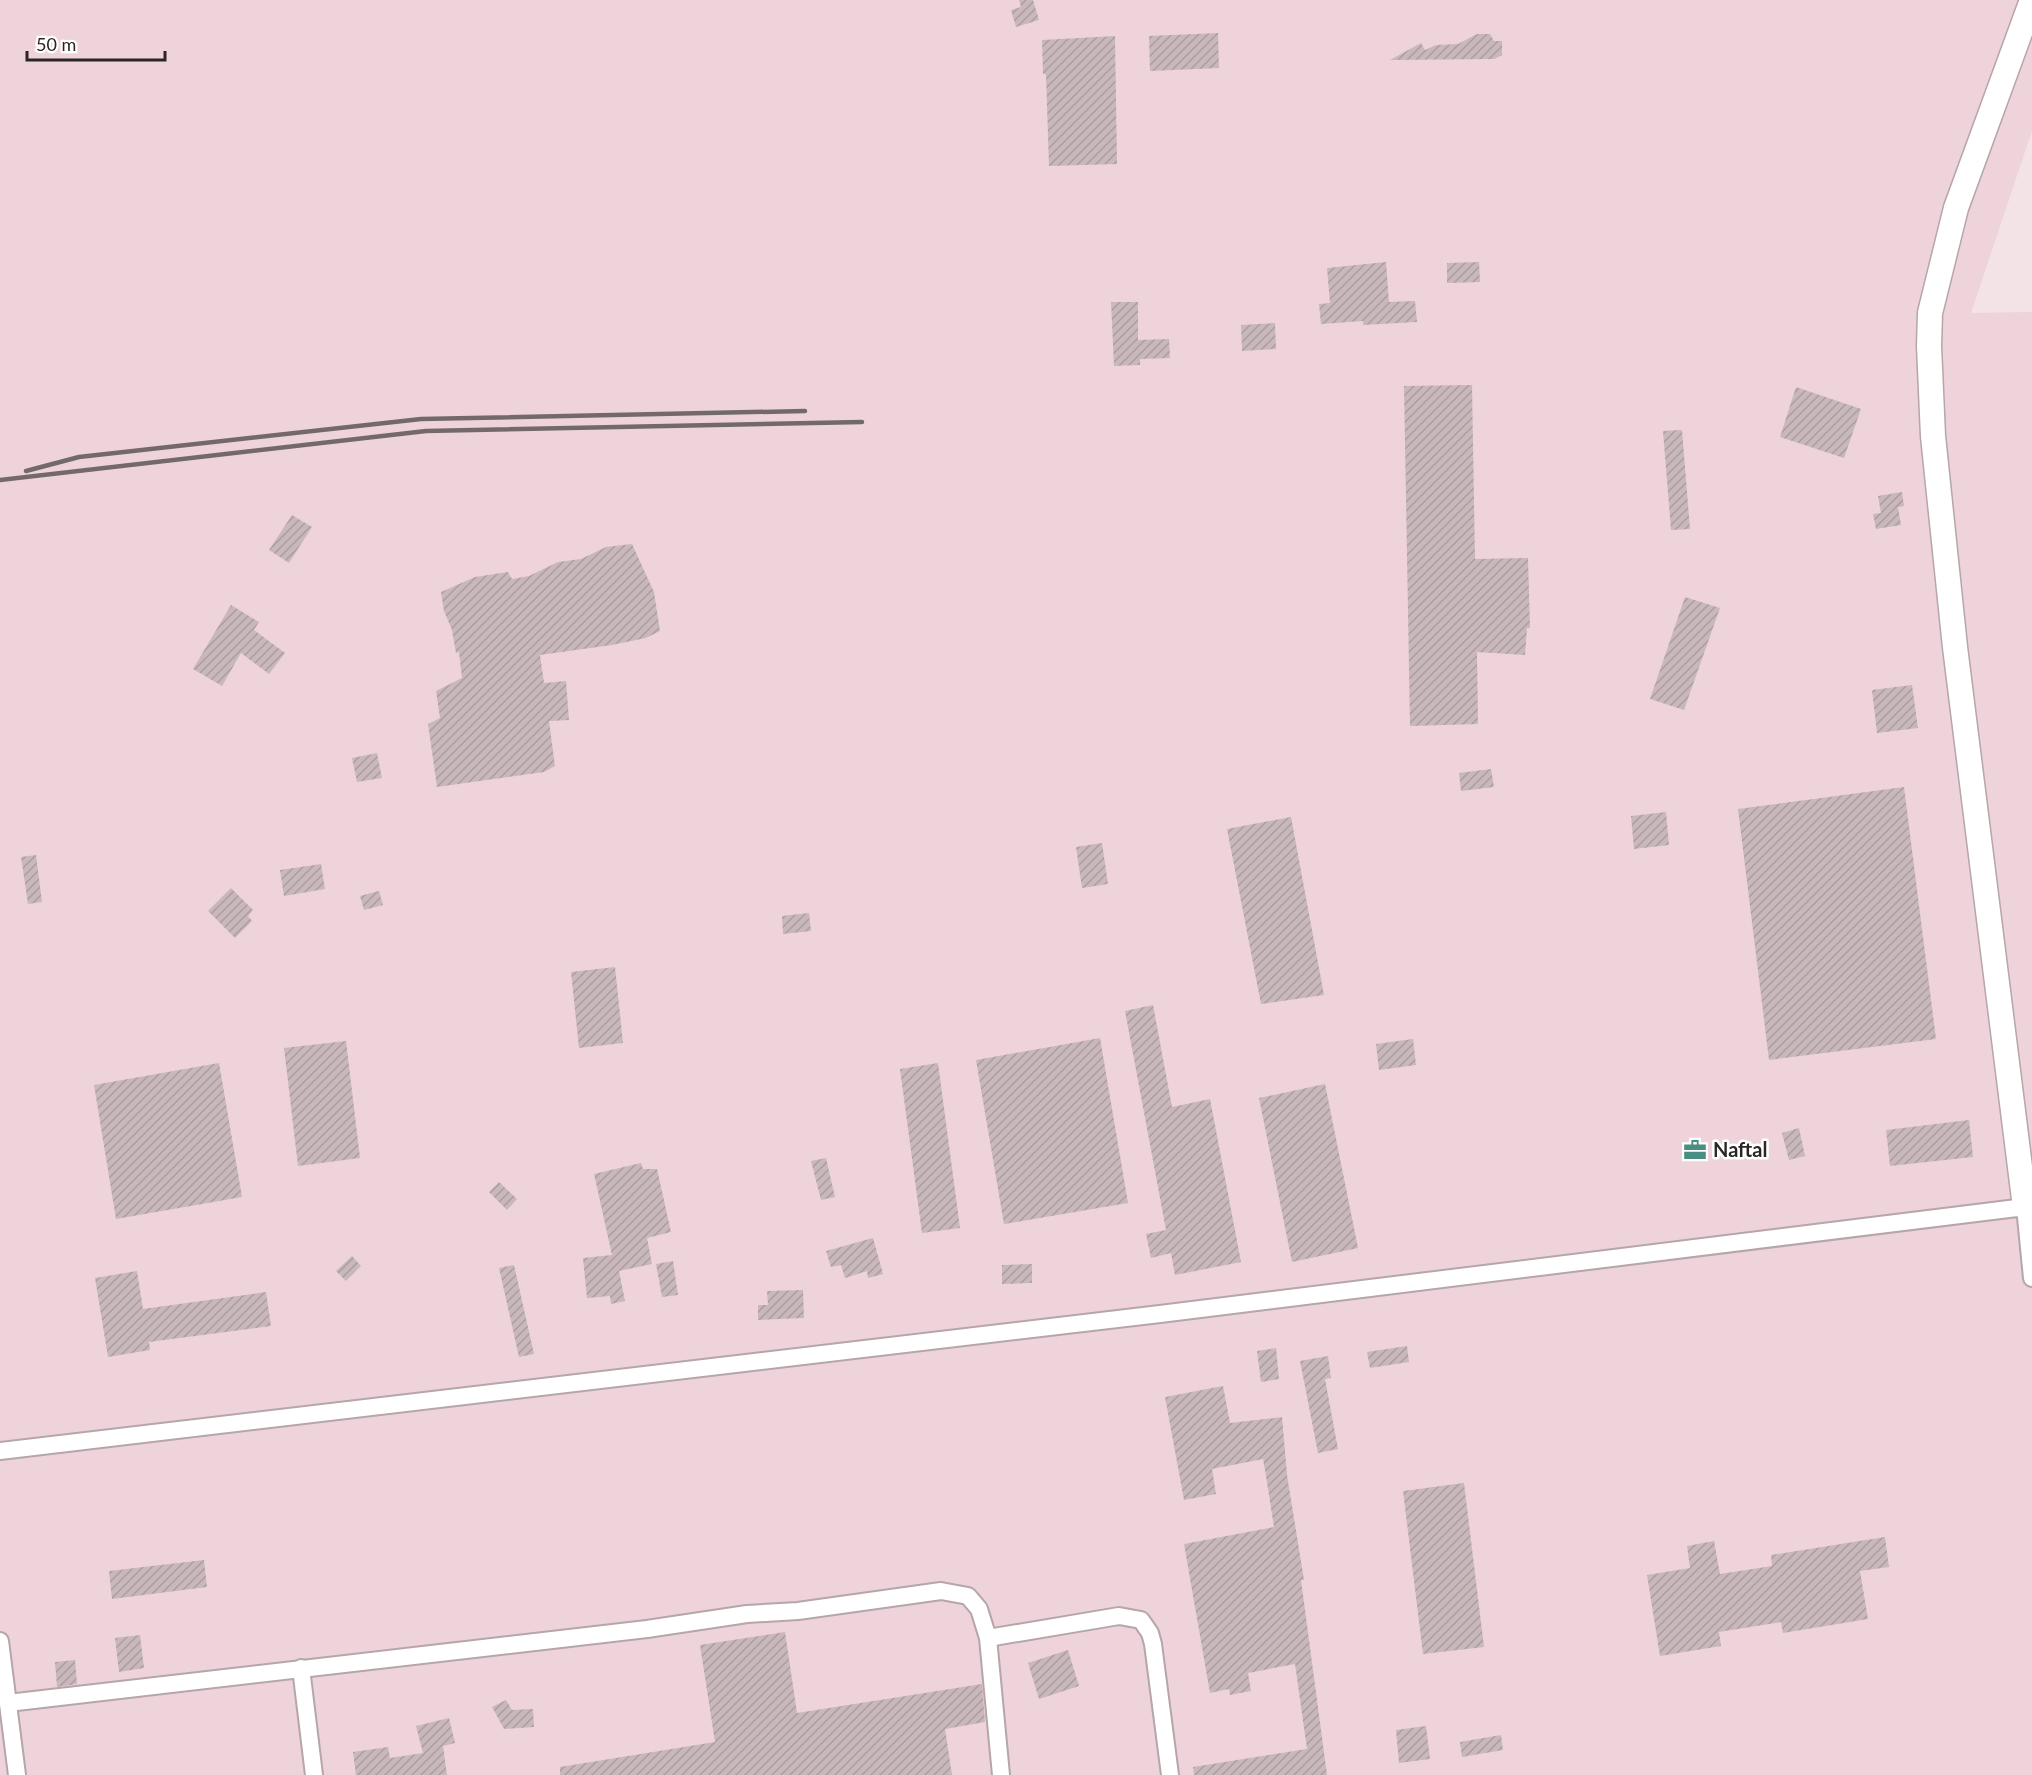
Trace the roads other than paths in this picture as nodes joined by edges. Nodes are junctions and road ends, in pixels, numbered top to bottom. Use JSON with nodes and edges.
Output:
{"nodes":[{"id":1,"x":2032,"y":0,"type":"edge"},
{"id":2,"x":2028,"y":1207,"type":"edge"},
{"id":3,"x":2032,"y":1278,"type":"edge"},
{"id":4,"x":0,"y":1451,"type":"edge"},
{"id":5,"x":988,"y":1638,"type":"junction"},
{"id":6,"x":0,"y":1641,"type":"edge"},
{"id":7,"x":301,"y":1668,"type":"junction"},
{"id":8,"x":8,"y":1703,"type":"junction"},
{"id":9,"x":17,"y":1775,"type":"edge"},
{"id":10,"x":314,"y":1775,"type":"edge"},
{"id":11,"x":1001,"y":1775,"type":"edge"},
{"id":12,"x":1170,"y":1775,"type":"edge"}],
"edges":[{"from":1,"to":2,"type":"street"},
{"from":2,"to":3,"type":"street"},
{"from":2,"to":4,"type":"street"},
{"from":5,"to":7,"type":"street"},
{"from":5,"to":11,"type":"street"},
{"from":5,"to":12,"type":"street"},
{"from":6,"to":8,"type":"street"},
{"from":7,"to":8,"type":"street"},
{"from":7,"to":10,"type":"street"},
{"from":8,"to":9,"type":"street"}]}
